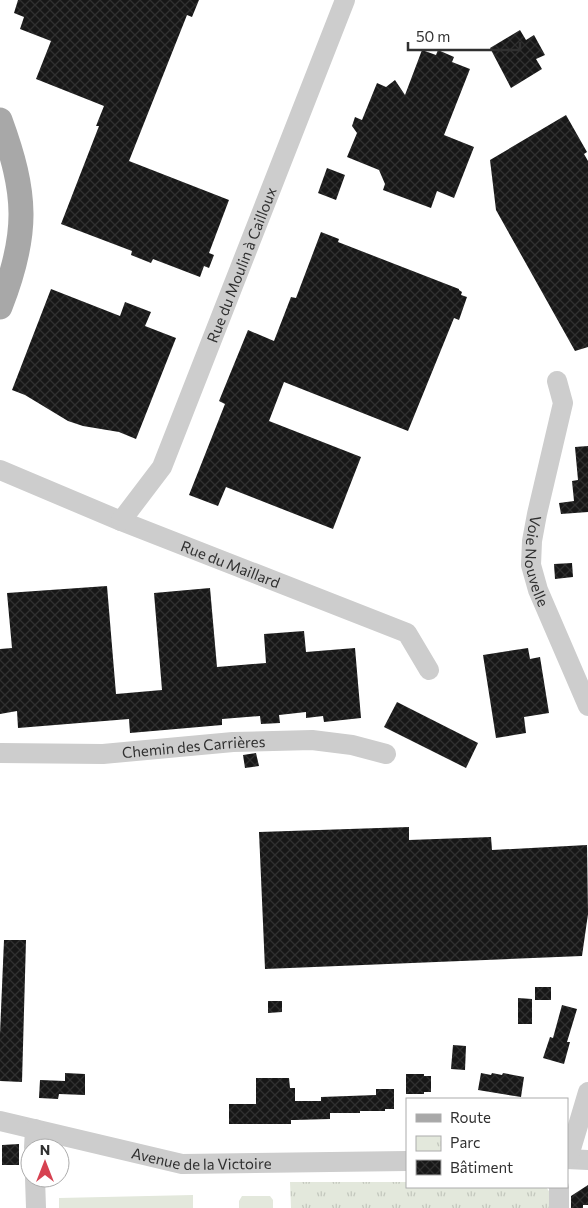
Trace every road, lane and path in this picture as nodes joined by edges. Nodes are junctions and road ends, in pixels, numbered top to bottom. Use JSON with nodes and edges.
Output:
{"nodes":[{"id":1,"x":344,"y":0,"type":"edge"},
{"id":2,"x":0,"y":120,"type":"edge"},
{"id":3,"x":0,"y":307,"type":"edge"},
{"id":4,"x":557,"y":381,"type":"dead end"},
{"id":5,"x":5,"y":475,"type":"edge"},
{"id":6,"x":121,"y":521,"type":"junction"},
{"id":7,"x":429,"y":670,"type":"dead end"},
{"id":8,"x":588,"y":706,"type":"edge"},
{"id":9,"x":0,"y":753,"type":"edge"},
{"id":10,"x":386,"y":754,"type":"dead end"},
{"id":11,"x":588,"y":1092,"type":"edge"},
{"id":12,"x":0,"y":1121,"type":"edge"},
{"id":13,"x":34,"y":1138,"type":"edge"},
{"id":14,"x":70,"y":1144,"type":"edge"},
{"id":15,"x":406,"y":1160,"type":"edge"},
{"id":16,"x":574,"y":1160,"type":"edge"},
{"id":17,"x":35,"y":1188,"type":"edge"},
{"id":18,"x":558,"y":1188,"type":"edge"},
{"id":19,"x":36,"y":1208,"type":"edge"},
{"id":20,"x":559,"y":1208,"type":"edge"}],
"edges":[{"from":1,"to":6,"type":"street","name":"Rue du Moulin à Cailloux"},
{"from":2,"to":3,"type":"main road"},
{"from":4,"to":8,"type":"street","name":"Voie Nouvelle"},
{"from":5,"to":6,"type":"street","name":"Rue du Maillard"},
{"from":6,"to":7,"type":"street","name":"Rue du Maillard"},
{"from":9,"to":10,"type":"street","name":"Chemin des Carrières"},
{"from":11,"to":16,"type":"street"},
{"from":12,"to":13,"type":"street","name":"Avenue de la Victoire"},
{"from":14,"to":15,"type":"street","name":"Avenue de la Victoire"},
{"from":17,"to":19,"type":"street"},
{"from":18,"to":20,"type":"street"}]}
